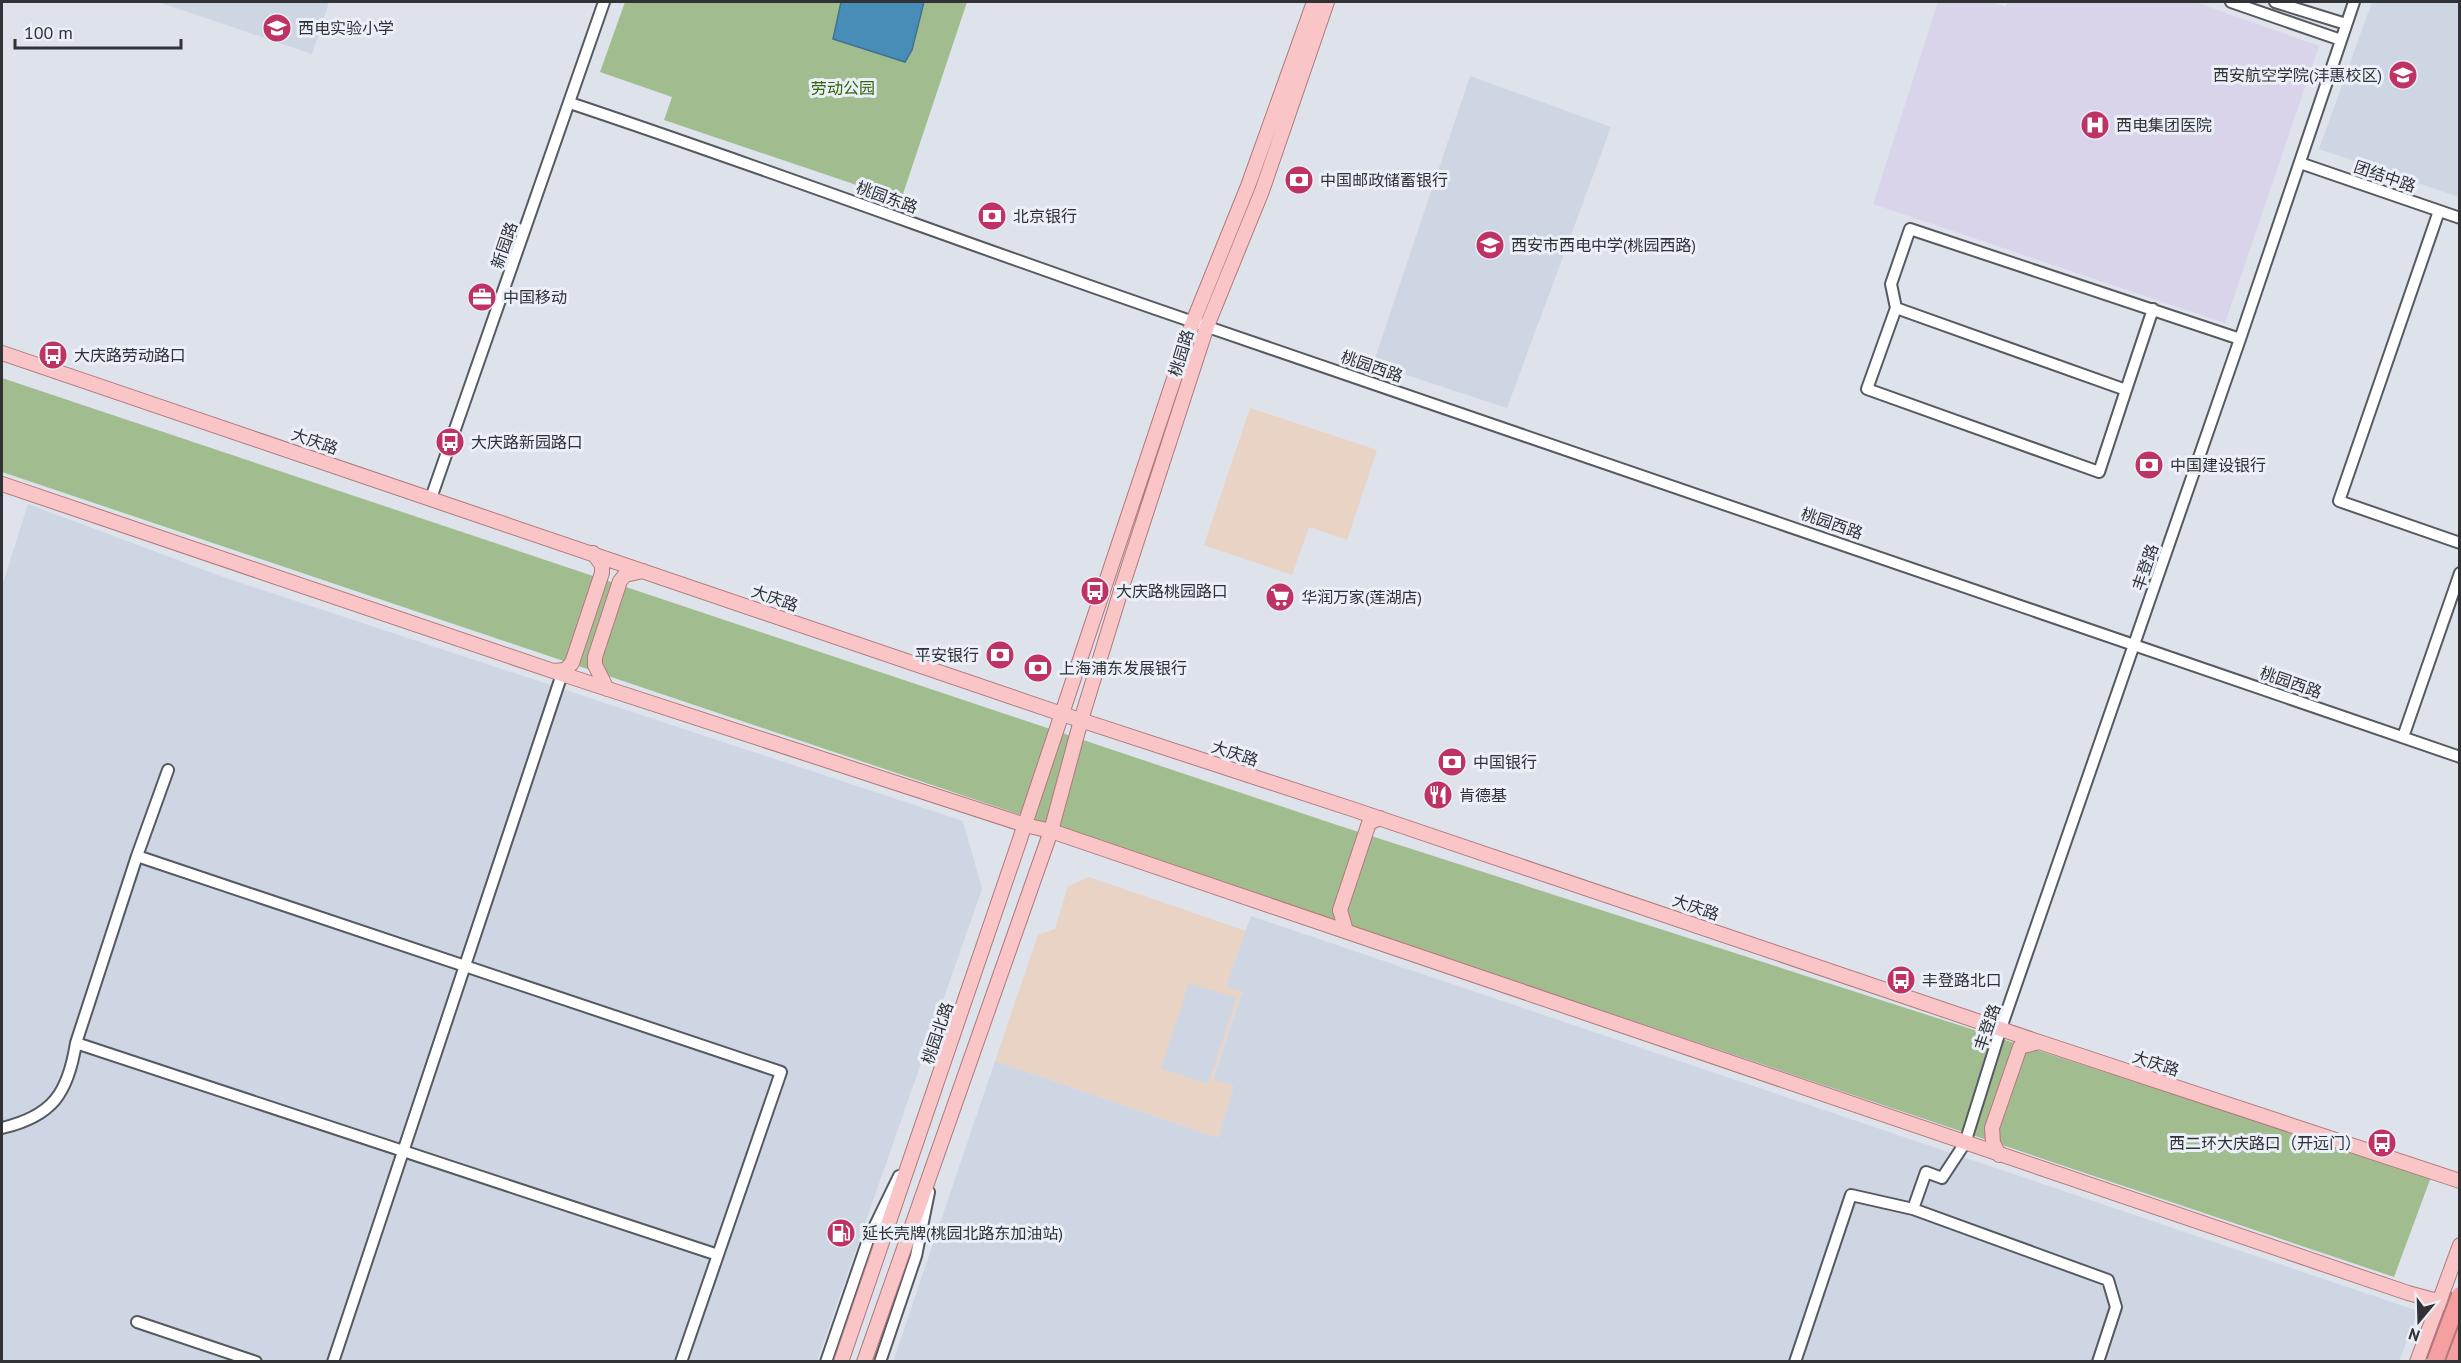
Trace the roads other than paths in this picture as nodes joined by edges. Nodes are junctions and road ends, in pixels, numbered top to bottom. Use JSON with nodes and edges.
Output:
{"nodes":[{"id":1,"x":604,"y":2,"type":"edge"},
{"id":2,"x":1314,"y":2,"type":"edge"},
{"id":3,"x":1328,"y":2,"type":"edge"},
{"id":4,"x":2231,"y":2,"type":"edge"},
{"id":5,"x":2275,"y":2,"type":"edge"},
{"id":6,"x":2354,"y":2,"type":"edge"},
{"id":7,"x":2346,"y":24,"type":"junction"},
{"id":8,"x":2341,"y":40,"type":"junction"},
{"id":9,"x":570,"y":103,"type":"junction"},
{"id":10,"x":2300,"y":163,"type":"junction"},
{"id":11,"x":2439,"y":211,"type":"junction"},
{"id":12,"x":2460,"y":218,"type":"edge"},
{"id":13,"x":1896,"y":308,"type":"junction"},
{"id":14,"x":2153,"y":309,"type":"junction"},
{"id":15,"x":1193,"y":322,"type":"junction"},
{"id":16,"x":1207,"y":326,"type":"junction"},
{"id":17,"x":2240,"y":339,"type":"junction"},
{"id":18,"x":2,"y":353,"type":"edge"},
{"id":19,"x":2126,"y":390,"type":"junction"},
{"id":20,"x":2,"y":484,"type":"edge"},
{"id":21,"x":431,"y":498,"type":"junction"},
{"id":22,"x":2460,"y":543,"type":"edge"},
{"id":23,"x":594,"y":553,"type":"junction"},
{"id":24,"x":645,"y":571,"type":"junction"},
{"id":25,"x":2460,"y":573,"type":"edge"},
{"id":26,"x":2135,"y":643,"type":"junction"},
{"id":27,"x":558,"y":672,"type":"junction"},
{"id":28,"x":607,"y":689,"type":"junction"},
{"id":29,"x":1062,"y":714,"type":"junction"},
{"id":30,"x":1081,"y":720,"type":"junction"},
{"id":31,"x":2403,"y":737,"type":"junction"},
{"id":32,"x":2460,"y":757,"type":"edge"},
{"id":33,"x":168,"y":770,"type":"dead end"},
{"id":34,"x":1357,"y":810,"type":"junction"},
{"id":35,"x":1380,"y":818,"type":"junction"},
{"id":36,"x":1025,"y":825,"type":"junction"},
{"id":37,"x":1051,"y":831,"type":"junction"},
{"id":38,"x":137,"y":856,"type":"junction"},
{"id":39,"x":1319,"y":922,"type":"junction"},
{"id":40,"x":1346,"y":931,"type":"junction"},
{"id":41,"x":465,"y":966,"type":"junction"},
{"id":42,"x":2004,"y":1029,"type":"junction"},
{"id":43,"x":2039,"y":1042,"type":"junction"},
{"id":44,"x":76,"y":1043,"type":"junction"},
{"id":45,"x":2,"y":1128,"type":"edge"},
{"id":46,"x":917,"y":1141,"type":"junction"},
{"id":47,"x":1967,"y":1144,"type":"junction"},
{"id":48,"x":403,"y":1151,"type":"junction"},
{"id":49,"x":1999,"y":1155,"type":"junction"},
{"id":50,"x":934,"y":1165,"type":"junction"},
{"id":51,"x":2460,"y":1181,"type":"edge"},
{"id":52,"x":1913,"y":1209,"type":"junction"},
{"id":53,"x":2460,"y":1245,"type":"edge"},
{"id":54,"x":718,"y":1255,"type":"junction"},
{"id":55,"x":2460,"y":1294,"type":"edge"},
{"id":56,"x":2439,"y":1300,"type":"junction"},
{"id":57,"x":2460,"y":1307,"type":"edge"},
{"id":58,"x":137,"y":1322,"type":"dead end"},
{"id":59,"x":2460,"y":1335,"type":"edge"},
{"id":60,"x":256,"y":1362,"type":"edge"},
{"id":61,"x":333,"y":1362,"type":"edge"},
{"id":62,"x":681,"y":1362,"type":"edge"},
{"id":63,"x":826,"y":1362,"type":"edge"},
{"id":64,"x":841,"y":1362,"type":"edge"},
{"id":65,"x":864,"y":1362,"type":"edge"},
{"id":66,"x":880,"y":1362,"type":"edge"},
{"id":67,"x":1795,"y":1362,"type":"edge"},
{"id":68,"x":2098,"y":1362,"type":"edge"},
{"id":69,"x":2417,"y":1362,"type":"edge"},
{"id":70,"x":2435,"y":1362,"type":"edge"},
{"id":71,"x":2449,"y":1362,"type":"edge"}],
"edges":[{"from":1,"to":9,"type":"street","name":"新园路"},
{"from":2,"to":15,"type":"main road","name":"桃园路"},
{"from":3,"to":16,"type":"main road","name":"桃园路"},
{"from":4,"to":8,"type":"street"},
{"from":5,"to":7,"type":"street"},
{"from":6,"to":7,"type":"street","name":"丰登路"},
{"from":7,"to":8,"type":"street","name":"丰登路"},
{"from":8,"to":10,"type":"street","name":"丰登路"},
{"from":9,"to":15,"type":"street","name":"桃园东路"},
{"from":9,"to":21,"type":"street","name":"新园路"},
{"from":10,"to":11,"type":"street","name":"团结中路"},
{"from":10,"to":17,"type":"street","name":"丰登路"},
{"from":11,"to":12,"type":"street","name":"团结中路"},
{"from":11,"to":22,"type":"street"},
{"from":13,"to":14,"type":"street"},
{"from":13,"to":19,"type":"street"},
{"from":13,"to":19,"type":"street"},
{"from":14,"to":17,"type":"street"},
{"from":14,"to":19,"type":"street"},
{"from":15,"to":16,"type":"street","name":"桃园西路"},
{"from":15,"to":29,"type":"main road","name":"桃园路"},
{"from":16,"to":26,"type":"street","name":"桃园西路"},
{"from":16,"to":30,"type":"main road","name":"桃园路"},
{"from":17,"to":26,"type":"street","name":"丰登路"},
{"from":18,"to":21,"type":"main road","name":"大庆路"},
{"from":20,"to":27,"type":"main road"},
{"from":21,"to":23,"type":"main road","name":"大庆路"},
{"from":23,"to":24,"type":"main road","name":"大庆路"},
{"from":23,"to":27,"type":"main road"},
{"from":24,"to":28,"type":"main road"},
{"from":24,"to":29,"type":"main road","name":"大庆路"},
{"from":25,"to":31,"type":"street"},
{"from":26,"to":31,"type":"street","name":"桃园西路"},
{"from":26,"to":42,"type":"street","name":"丰登路"},
{"from":27,"to":28,"type":"main road"},
{"from":27,"to":41,"type":"street"},
{"from":28,"to":36,"type":"main road"},
{"from":29,"to":30,"type":"main road","name":"大庆路"},
{"from":29,"to":36,"type":"main road","name":"桃园北路"},
{"from":30,"to":34,"type":"main road","name":"大庆路"},
{"from":30,"to":37,"type":"main road"},
{"from":31,"to":32,"type":"street","name":"桃园西路"},
{"from":33,"to":38,"type":"street"},
{"from":34,"to":35,"type":"main road","name":"大庆路"},
{"from":34,"to":39,"type":"main road"},
{"from":35,"to":40,"type":"main road"},
{"from":35,"to":42,"type":"main road","name":"大庆路"},
{"from":36,"to":37,"type":"main road"},
{"from":36,"to":46,"type":"main road","name":"桃园北路"},
{"from":37,"to":39,"type":"main road"},
{"from":37,"to":50,"type":"main road"},
{"from":38,"to":41,"type":"street"},
{"from":38,"to":44,"type":"street"},
{"from":39,"to":40,"type":"main road"},
{"from":40,"to":47,"type":"main road"},
{"from":41,"to":48,"type":"street"},
{"from":41,"to":54,"type":"street"},
{"from":42,"to":43,"type":"main road","name":"大庆路"},
{"from":42,"to":47,"type":"main road"},
{"from":43,"to":49,"type":"main road"},
{"from":43,"to":51,"type":"main road","name":"大庆路"},
{"from":44,"to":45,"type":"street"},
{"from":44,"to":48,"type":"street"},
{"from":46,"to":63,"type":"street"},
{"from":46,"to":64,"type":"main road","name":"桃园北路"},
{"from":47,"to":49,"type":"main road"},
{"from":47,"to":52,"type":"street"},
{"from":48,"to":54,"type":"street"},
{"from":48,"to":61,"type":"street"},
{"from":49,"to":56,"type":"main road"},
{"from":50,"to":65,"type":"main road"},
{"from":50,"to":66,"type":"street"},
{"from":52,"to":67,"type":"street"},
{"from":52,"to":68,"type":"street"},
{"from":53,"to":56,"type":"main road"},
{"from":54,"to":62,"type":"street"},
{"from":55,"to":70,"type":"highway","bridge":true},
{"from":56,"to":57,"type":"main road"},
{"from":56,"to":69,"type":"main road"},
{"from":58,"to":60,"type":"street"},
{"from":59,"to":71,"type":"highway"}]}
